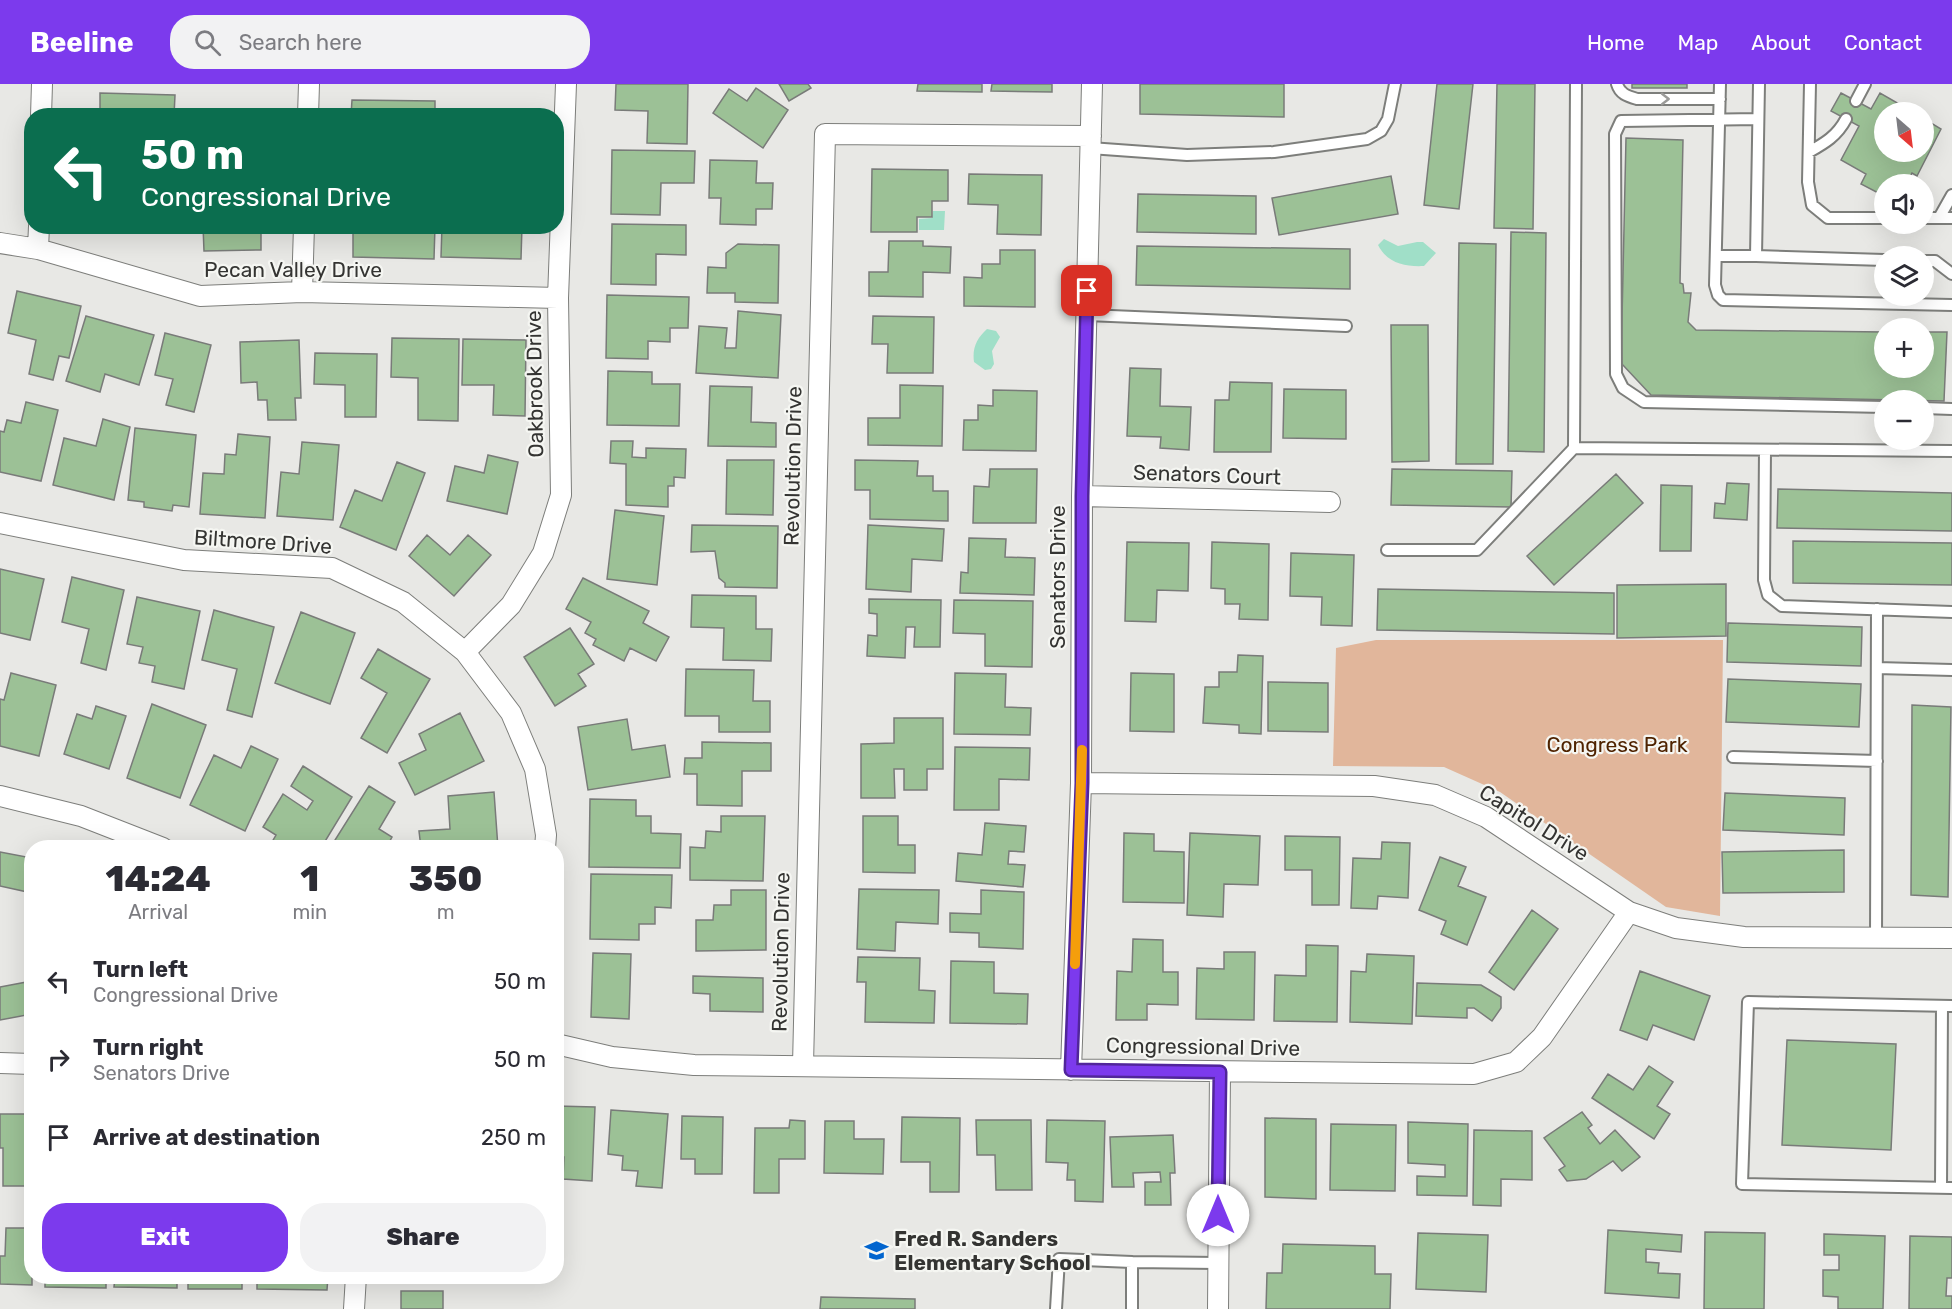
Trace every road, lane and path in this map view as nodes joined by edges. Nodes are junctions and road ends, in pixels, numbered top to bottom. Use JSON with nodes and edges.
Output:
{"nodes":[{"id":1,"x":42,"y":84,"type":"edge"},
{"id":2,"x":309,"y":84,"type":"edge"},
{"id":3,"x":566,"y":84,"type":"edge"},
{"id":4,"x":1092,"y":84,"type":"edge"},
{"id":5,"x":1395,"y":84,"type":"edge"},
{"id":6,"x":1576,"y":84,"type":"edge"},
{"id":7,"x":1617,"y":84,"type":"edge"},
{"id":8,"x":1720,"y":84,"type":"edge"},
{"id":9,"x":1759,"y":84,"type":"edge"},
{"id":10,"x":1810,"y":84,"type":"edge"},
{"id":11,"x":1865,"y":84,"type":"edge"},
{"id":12,"x":1720,"y":99,"type":"junction"},
{"id":13,"x":1856,"y":101,"type":"dead end"},
{"id":14,"x":41,"y":108,"type":"edge"},
{"id":15,"x":308,"y":108,"type":"edge"},
{"id":16,"x":1719,"y":119,"type":"junction"},
{"id":17,"x":1758,"y":119,"type":"junction"},
{"id":18,"x":1846,"y":119,"type":"dead end"},
{"id":19,"x":564,"y":138,"type":"edge"},
{"id":20,"x":1091,"y":142,"type":"junction"},
{"id":21,"x":1809,"y":152,"type":"junction"},
{"id":22,"x":1952,"y":195,"type":"edge"},
{"id":23,"x":1874,"y":218,"type":"edge"},
{"id":24,"x":1934,"y":218,"type":"edge"},
{"id":25,"x":1939,"y":218,"type":"junction"},
{"id":26,"x":1952,"y":218,"type":"edge"},
{"id":27,"x":39,"y":234,"type":"edge"},
{"id":28,"x":304,"y":234,"type":"edge"},
{"id":29,"x":560,"y":234,"type":"edge"},
{"id":30,"x":0,"y":243,"type":"edge"},
{"id":31,"x":38,"y":249,"type":"junction"},
{"id":32,"x":1716,"y":256,"type":"junction"},
{"id":33,"x":1756,"y":256,"type":"junction"},
{"id":34,"x":1874,"y":260,"type":"edge"},
{"id":35,"x":1934,"y":261,"type":"edge"},
{"id":36,"x":1952,"y":274,"type":"edge"},
{"id":37,"x":302,"y":292,"type":"junction"},
{"id":38,"x":558,"y":298,"type":"junction"},
{"id":39,"x":1952,"y":305,"type":"edge"},
{"id":40,"x":1087,"y":315,"type":"junction"},
{"id":41,"x":1346,"y":326,"type":"dead end"},
{"id":42,"x":1874,"y":407,"type":"edge"},
{"id":43,"x":1934,"y":408,"type":"edge"},
{"id":44,"x":1952,"y":409,"type":"edge"},
{"id":45,"x":1574,"y":448,"type":"junction"},
{"id":46,"x":1765,"y":450,"type":"junction"},
{"id":47,"x":1952,"y":451,"type":"edge"},
{"id":48,"x":1082,"y":496,"type":"junction"},
{"id":49,"x":1330,"y":502,"type":"dead end"},
{"id":50,"x":0,"y":523,"type":"edge"},
{"id":51,"x":1387,"y":550,"type":"dead end"},
{"id":52,"x":1877,"y":609,"type":"junction"},
{"id":53,"x":1952,"y":612,"type":"edge"},
{"id":54,"x":465,"y":652,"type":"junction"},
{"id":55,"x":1877,"y":668,"type":"junction"},
{"id":56,"x":1952,"y":670,"type":"edge"},
{"id":57,"x":1733,"y":757,"type":"dead end"},
{"id":58,"x":1877,"y":761,"type":"junction"},
{"id":59,"x":1082,"y":783,"type":"junction"},
{"id":60,"x":0,"y":796,"type":"edge"},
{"id":61,"x":142,"y":840,"type":"edge"},
{"id":62,"x":546,"y":840,"type":"edge"},
{"id":63,"x":1629,"y":912,"type":"junction"},
{"id":64,"x":1876,"y":938,"type":"junction"},
{"id":65,"x":1952,"y":938,"type":"edge"},
{"id":66,"x":1947,"y":1006,"type":"edge"},
{"id":67,"x":564,"y":1046,"type":"edge"},
{"id":68,"x":0,"y":1063,"type":"edge"},
{"id":69,"x":24,"y":1064,"type":"edge"},
{"id":70,"x":803,"y":1065,"type":"junction"},
{"id":71,"x":1071,"y":1070,"type":"junction"},
{"id":72,"x":1220,"y":1072,"type":"junction"},
{"id":73,"x":1946,"y":1188,"type":"edge"},
{"id":74,"x":1132,"y":1262,"type":"junction"},
{"id":75,"x":1218,"y":1263,"type":"junction"},
{"id":76,"x":356,"y":1284,"type":"edge"},
{"id":77,"x":354,"y":1309,"type":"edge"},
{"id":78,"x":1056,"y":1309,"type":"edge"},
{"id":79,"x":1132,"y":1309,"type":"edge"},
{"id":80,"x":1218,"y":1309,"type":"edge"}],
"edges":[{"from":1,"to":14,"type":"street"},
{"from":2,"to":15,"type":"street"},
{"from":3,"to":19,"type":"street","name":"Oakbrook Drive"},
{"from":4,"to":20,"type":"street","name":"Senators Drive"},
{"from":5,"to":20,"type":"lane"},
{"from":6,"to":45,"type":"lane"},
{"from":7,"to":12,"type":"lane","one_way":true},
{"from":8,"to":12,"type":"lane"},
{"from":9,"to":17,"type":"lane"},
{"from":10,"to":21,"type":"lane"},
{"from":11,"to":13,"type":"lane"},
{"from":12,"to":16,"type":"lane"},
{"from":16,"to":17,"type":"lane"},
{"from":16,"to":32,"type":"lane"},
{"from":16,"to":42,"type":"lane"},
{"from":17,"to":33,"type":"lane"},
{"from":18,"to":21,"type":"lane"},
{"from":20,"to":40,"type":"street","name":"Senators Drive"},
{"from":20,"to":70,"type":"street","name":"Revolution Drive"},
{"from":21,"to":23,"type":"lane"},
{"from":22,"to":25,"type":"lane"},
{"from":24,"to":25,"type":"lane"},
{"from":25,"to":26,"type":"lane"},
{"from":27,"to":31,"type":"street"},
{"from":28,"to":37,"type":"street"},
{"from":29,"to":38,"type":"street","name":"Oakbrook Drive"},
{"from":30,"to":31,"type":"street","name":"Pecan Valley Drive"},
{"from":31,"to":37,"type":"street","name":"Pecan Valley Drive"},
{"from":32,"to":33,"type":"lane"},
{"from":32,"to":39,"type":"lane"},
{"from":33,"to":34,"type":"lane"},
{"from":35,"to":36,"type":"lane"},
{"from":37,"to":38,"type":"street","name":"Pecan Valley Drive"},
{"from":38,"to":54,"type":"street","name":"Oakbrook Drive"},
{"from":40,"to":41,"type":"lane"},
{"from":40,"to":48,"type":"street","name":"Senators Drive"},
{"from":43,"to":44,"type":"lane"},
{"from":45,"to":46,"type":"lane"},
{"from":45,"to":51,"type":"lane"},
{"from":46,"to":47,"type":"lane"},
{"from":46,"to":52,"type":"lane"},
{"from":48,"to":49,"type":"street","name":"Senators Court"},
{"from":48,"to":59,"type":"street","name":"Senators Drive"},
{"from":50,"to":54,"type":"street","name":"Biltmore Drive"},
{"from":52,"to":53,"type":"lane"},
{"from":52,"to":55,"type":"lane"},
{"from":54,"to":62,"type":"street","name":"Biltmore Drive"},
{"from":55,"to":56,"type":"lane"},
{"from":55,"to":58,"type":"lane"},
{"from":57,"to":58,"type":"lane"},
{"from":58,"to":64,"type":"lane"},
{"from":59,"to":63,"type":"street","name":"Capitol Drive"},
{"from":59,"to":71,"type":"street","name":"Senators Drive"},
{"from":60,"to":61,"type":"street"},
{"from":63,"to":64,"type":"street","name":"Capitol Drive"},
{"from":63,"to":72,"type":"street","name":"Congressional Drive"},
{"from":64,"to":65,"type":"street","name":"Capitol Drive"},
{"from":66,"to":73,"type":"lane"},
{"from":66,"to":73,"type":"lane"},
{"from":67,"to":70,"type":"street","name":"Congressional Drive"},
{"from":68,"to":69,"type":"street"},
{"from":70,"to":71,"type":"street","name":"Congressional Drive"},
{"from":71,"to":72,"type":"street","name":"Congressional Drive"},
{"from":72,"to":75,"type":"street"},
{"from":74,"to":75,"type":"lane"},
{"from":74,"to":78,"type":"lane"},
{"from":74,"to":79,"type":"lane"},
{"from":75,"to":80,"type":"street"},
{"from":76,"to":77,"type":"street"}]}
